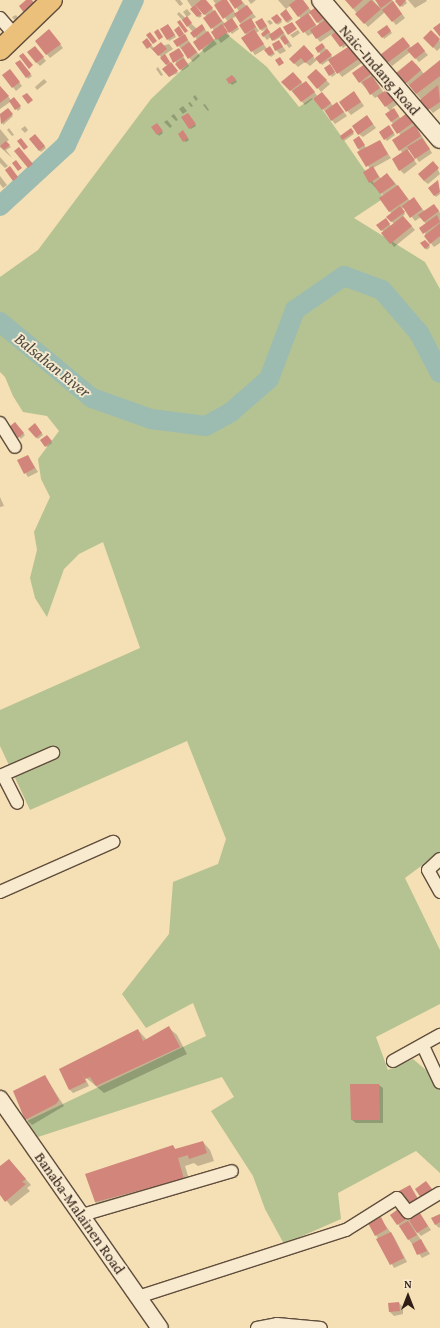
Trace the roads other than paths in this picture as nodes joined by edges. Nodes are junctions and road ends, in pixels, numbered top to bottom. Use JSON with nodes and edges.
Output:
{"nodes":[{"id":1,"x":52,"y":0,"type":"edge"},
{"id":2,"x":321,"y":0,"type":"edge"},
{"id":3,"x":5,"y":33,"type":"edge"},
{"id":4,"x":440,"y":139,"type":"edge"},
{"id":5,"x":0,"y":423,"type":"edge"},
{"id":6,"x":15,"y":446,"type":"dead end"},
{"id":7,"x":53,"y":753,"type":"dead end"},
{"id":8,"x":1,"y":776,"type":"edge"},
{"id":9,"x":17,"y":803,"type":"dead end"},
{"id":10,"x":113,"y":842,"type":"dead end"},
{"id":11,"x":440,"y":859,"type":"edge"},
{"id":12,"x":0,"y":892,"type":"edge"},
{"id":13,"x":440,"y":892,"type":"edge"},
{"id":14,"x":440,"y":1035,"type":"edge"},
{"id":15,"x":423,"y":1046,"type":"junction"},
{"id":16,"x":393,"y":1061,"type":"dead end"},
{"id":17,"x":439,"y":1078,"type":"edge"},
{"id":18,"x":0,"y":1099,"type":"edge"},
{"id":19,"x":232,"y":1171,"type":"dead end"},
{"id":20,"x":440,"y":1193,"type":"edge"},
{"id":21,"x":82,"y":1215,"type":"junction"},
{"id":22,"x":138,"y":1297,"type":"junction"},
{"id":23,"x":160,"y":1328,"type":"edge"},
{"id":24,"x":257,"y":1328,"type":"edge"},
{"id":25,"x":322,"y":1328,"type":"edge"}],
"edges":[{"from":1,"to":3,"type":"main road"},
{"from":2,"to":4,"type":"main road","name":"Naic–Indang Road"},
{"from":5,"to":6,"type":"street"},
{"from":7,"to":8,"type":"street"},
{"from":8,"to":9,"type":"street"},
{"from":10,"to":12,"type":"street"},
{"from":11,"to":13,"type":"street"},
{"from":14,"to":15,"type":"street"},
{"from":15,"to":16,"type":"street"},
{"from":15,"to":17,"type":"street"},
{"from":18,"to":21,"type":"street","name":"Banaba-Malainen Road"},
{"from":19,"to":21,"type":"street"},
{"from":20,"to":22,"type":"street"},
{"from":21,"to":22,"type":"street","name":"Banaba-Malainen Road"},
{"from":22,"to":23,"type":"street","name":"Banaba-Malainen Road"},
{"from":24,"to":25,"type":"street"}]}
